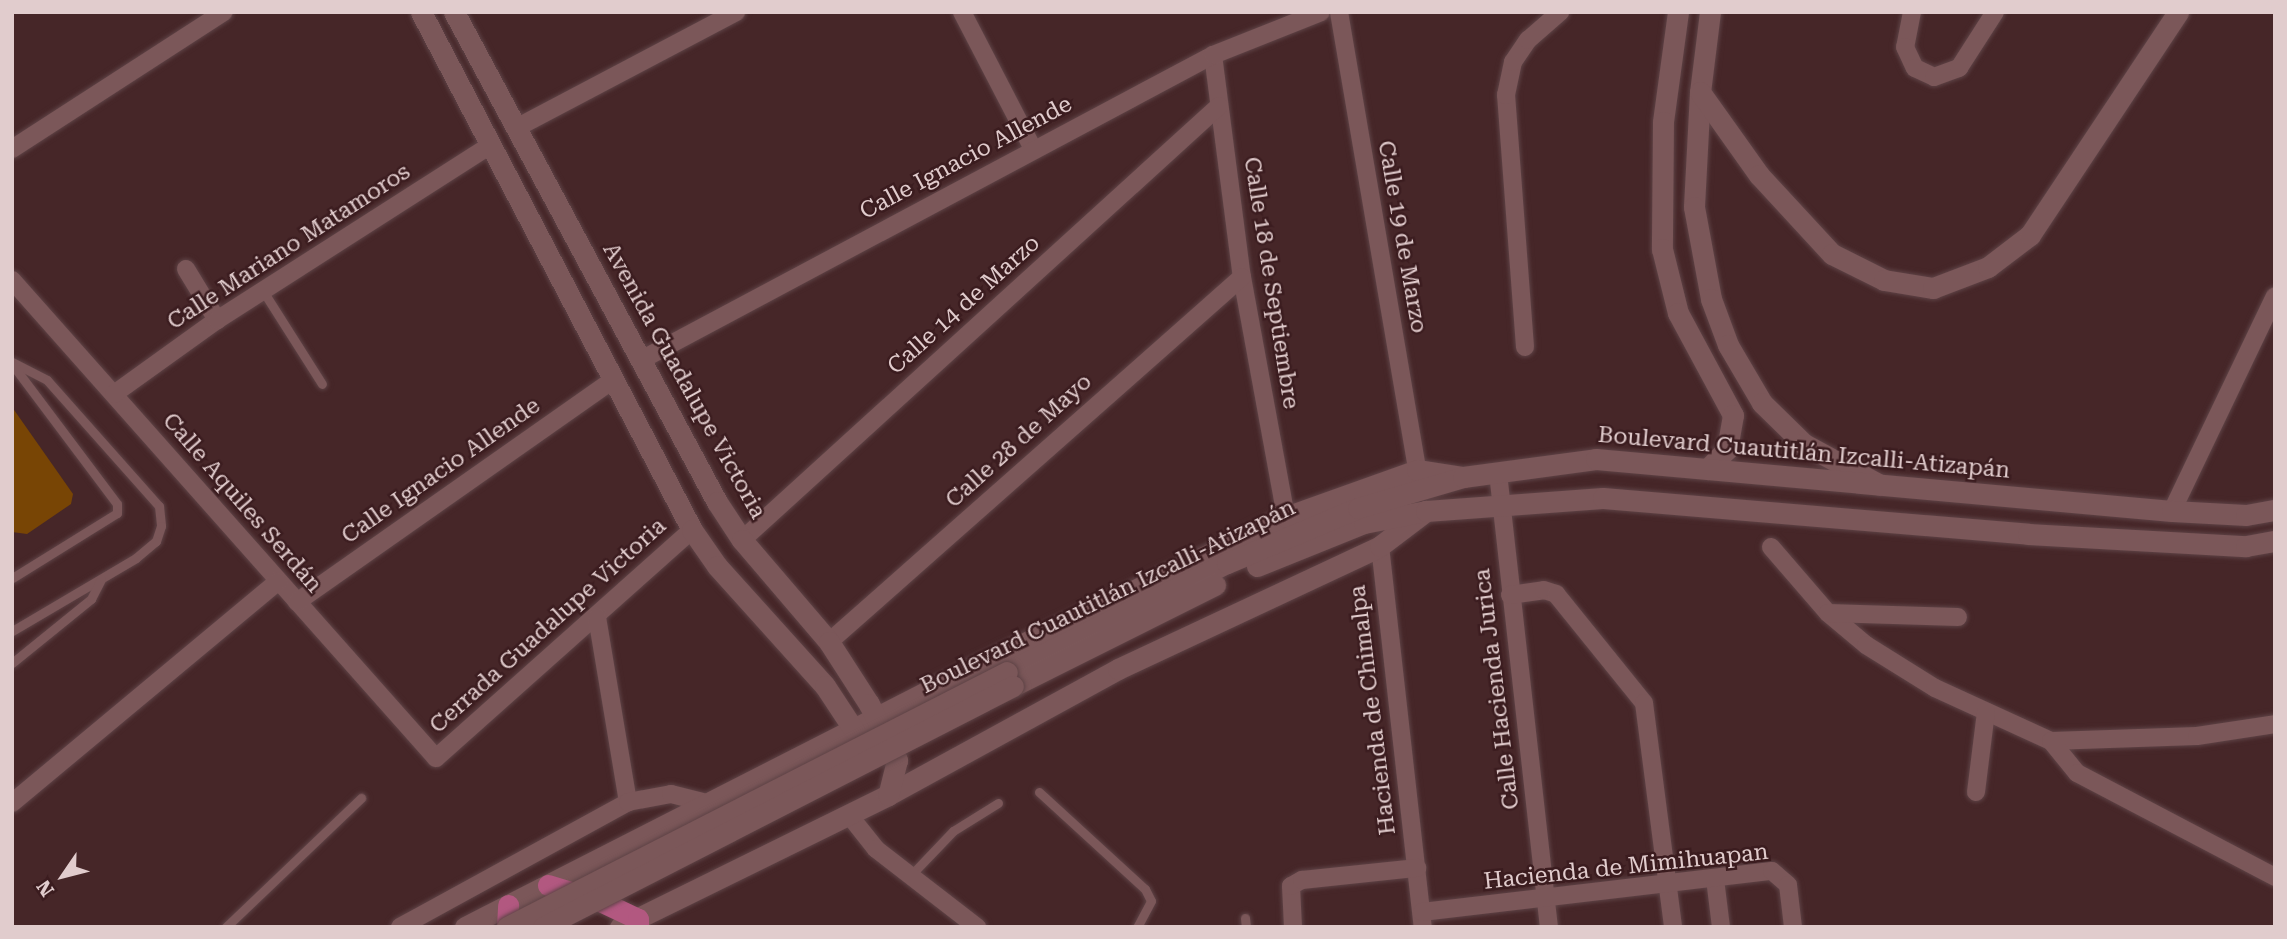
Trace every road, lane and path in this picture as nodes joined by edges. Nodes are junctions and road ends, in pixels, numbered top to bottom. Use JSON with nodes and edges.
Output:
{"nodes":[{"id":1,"x":224,"y":12,"type":"edge"},
{"id":2,"x":421,"y":12,"type":"edge"},
{"id":3,"x":454,"y":12,"type":"edge"},
{"id":4,"x":736,"y":12,"type":"edge"},
{"id":5,"x":962,"y":12,"type":"edge"},
{"id":6,"x":1321,"y":12,"type":"edge"},
{"id":7,"x":1339,"y":12,"type":"edge"},
{"id":8,"x":1560,"y":12,"type":"edge"},
{"id":9,"x":1678,"y":12,"type":"edge"},
{"id":10,"x":1710,"y":12,"type":"edge"},
{"id":11,"x":1912,"y":12,"type":"edge"},
{"id":12,"x":1996,"y":12,"type":"edge"},
{"id":13,"x":2178,"y":12,"type":"edge"},
{"id":14,"x":1213,"y":55,"type":"junction"},
{"id":15,"x":1700,"y":92,"type":"junction"},
{"id":16,"x":1219,"y":106,"type":"junction"},
{"id":17,"x":516,"y":128,"type":"junction"},
{"id":18,"x":492,"y":145,"type":"junction"},
{"id":19,"x":12,"y":149,"type":"edge"},
{"id":20,"x":1033,"y":149,"type":"junction"},
{"id":21,"x":186,"y":269,"type":"dead end"},
{"id":22,"x":1242,"y":277,"type":"junction"},
{"id":23,"x":12,"y":280,"type":"edge"},
{"id":24,"x":263,"y":290,"type":"junction"},
{"id":25,"x":2275,"y":296,"type":"edge"},
{"id":26,"x":217,"y":320,"type":"junction"},
{"id":27,"x":1525,"y":347,"type":"dead end"},
{"id":28,"x":641,"y":360,"type":"junction"},
{"id":29,"x":12,"y":363,"type":"edge"},
{"id":30,"x":613,"y":380,"type":"junction"},
{"id":31,"x":322,"y":384,"type":"dead end"},
{"id":32,"x":114,"y":394,"type":"junction"},
{"id":33,"x":1708,"y":469,"type":"junction"},
{"id":34,"x":1417,"y":470,"type":"junction"},
{"id":35,"x":1498,"y":473,"type":"junction"},
{"id":36,"x":1463,"y":477,"type":"junction"},
{"id":37,"x":1881,"y":486,"type":"junction"},
{"id":38,"x":1500,"y":505,"type":"junction"},
{"id":39,"x":1426,"y":510,"type":"junction"},
{"id":40,"x":2275,"y":510,"type":"edge"},
{"id":41,"x":2172,"y":511,"type":"junction"},
{"id":42,"x":1361,"y":515,"type":"junction"},
{"id":43,"x":1286,"y":517,"type":"junction"},
{"id":44,"x":692,"y":530,"type":"junction"},
{"id":45,"x":742,"y":540,"type":"junction"},
{"id":46,"x":2275,"y":541,"type":"edge"},
{"id":47,"x":1380,"y":546,"type":"junction"},
{"id":48,"x":1771,"y":547,"type":"dead end"},
{"id":49,"x":12,"y":578,"type":"edge"},
{"id":50,"x":101,"y":579,"type":"junction"},
{"id":51,"x":278,"y":581,"type":"junction"},
{"id":52,"x":1510,"y":595,"type":"junction"},
{"id":53,"x":297,"y":602,"type":"junction"},
{"id":54,"x":1828,"y":613,"type":"junction"},
{"id":55,"x":597,"y":617,"type":"junction"},
{"id":56,"x":1958,"y":617,"type":"dead end"},
{"id":57,"x":12,"y":631,"type":"edge"},
{"id":58,"x":829,"y":642,"type":"junction"},
{"id":59,"x":12,"y":663,"type":"edge"},
{"id":60,"x":1986,"y":712,"type":"junction"},
{"id":61,"x":876,"y":718,"type":"junction"},
{"id":62,"x":2275,"y":724,"type":"edge"},
{"id":63,"x":854,"y":730,"type":"junction"},
{"id":64,"x":2051,"y":741,"type":"junction"},
{"id":65,"x":436,"y":758,"type":"joint"},
{"id":66,"x":1039,"y":792,"type":"dead end"},
{"id":67,"x":1976,"y":792,"type":"dead end"},
{"id":68,"x":888,"y":795,"type":"junction"},
{"id":69,"x":361,"y":798,"type":"dead end"},
{"id":70,"x":628,"y":802,"type":"junction"},
{"id":71,"x":12,"y":803,"type":"edge"},
{"id":72,"x":706,"y":803,"type":"junction"},
{"id":73,"x":998,"y":803,"type":"dead end"},
{"id":74,"x":849,"y":815,"type":"junction"},
{"id":75,"x":1417,"y":868,"type":"junction"},
{"id":76,"x":911,"y":874,"type":"junction"},
{"id":77,"x":2275,"y":877,"type":"edge"},
{"id":78,"x":1715,"y":879,"type":"junction"},
{"id":79,"x":548,"y":885,"type":"junction"},
{"id":80,"x":1669,"y":885,"type":"junction"},
{"id":81,"x":1547,"y":899,"type":"junction"},
{"id":82,"x":508,"y":905,"type":"junction"},
{"id":83,"x":1423,"y":920,"type":"edge"},
{"id":84,"x":632,"y":924,"type":"edge"},
{"id":85,"x":967,"y":924,"type":"edge"},
{"id":86,"x":226,"y":927,"type":"edge"},
{"id":87,"x":400,"y":927,"type":"edge"},
{"id":88,"x":465,"y":927,"type":"edge"},
{"id":89,"x":507,"y":927,"type":"edge"},
{"id":90,"x":542,"y":927,"type":"edge"},
{"id":91,"x":1137,"y":927,"type":"edge"},
{"id":92,"x":1293,"y":927,"type":"edge"},
{"id":93,"x":1549,"y":927,"type":"edge"},
{"id":94,"x":1673,"y":927,"type":"edge"},
{"id":95,"x":1721,"y":927,"type":"edge"},
{"id":96,"x":1793,"y":927,"type":"edge"}],
"edges":[{"from":1,"to":19,"type":"street"},
{"from":2,"to":18,"type":"main road"},
{"from":3,"to":17,"type":"main road","name":"Avenida Guadalupe Victoria"},
{"from":4,"to":17,"type":"street"},
{"from":5,"to":20,"type":"street"},
{"from":6,"to":14,"type":"street","name":"Calle Ignacio Allende"},
{"from":7,"to":34,"type":"street","name":"Calle 19 de Marzo"},
{"from":8,"to":27,"type":"street"},
{"from":9,"to":33,"type":"main road"},
{"from":10,"to":15,"type":"main road"},
{"from":11,"to":12,"type":"street"},
{"from":13,"to":15,"type":"main road"},
{"from":14,"to":16,"type":"street","name":"Calle 18 de Septiembre"},
{"from":14,"to":20,"type":"street","name":"Calle Ignacio Allende"},
{"from":15,"to":37,"type":"main road"},
{"from":16,"to":22,"type":"street","name":"Calle 18 de Septiembre"},
{"from":16,"to":45,"type":"street","name":"Calle 14 de Marzo"},
{"from":17,"to":28,"type":"main road","name":"Avenida Guadalupe Victoria"},
{"from":18,"to":24,"type":"street","name":"Calle Mariano Matamoros"},
{"from":18,"to":30,"type":"main road"},
{"from":20,"to":28,"type":"street","name":"Calle Ignacio Allende"},
{"from":21,"to":26,"type":"street"},
{"from":22,"to":43,"type":"street","name":"Calle 18 de Septiembre"},
{"from":22,"to":58,"type":"street","name":"Calle 28 de Mayo"},
{"from":23,"to":32,"type":"street","name":"Calle Aquiles Serdán"},
{"from":24,"to":26,"type":"street","name":"Calle Mariano Matamoros"},
{"from":24,"to":31,"type":"lane"},
{"from":25,"to":41,"type":"street"},
{"from":26,"to":32,"type":"street","name":"Calle Mariano Matamoros"},
{"from":28,"to":45,"type":"main road","name":"Avenida Guadalupe Victoria"},
{"from":29,"to":49,"type":"lane"},
{"from":29,"to":50,"type":"lane"},
{"from":30,"to":44,"type":"main road"},
{"from":30,"to":53,"type":"street","name":"Calle Ignacio Allende"},
{"from":32,"to":51,"type":"street","name":"Calle Aquiles Serdán"},
{"from":33,"to":35,"type":"main road","name":"Boulevard Cuautitlán Izcalli-Atizapán"},
{"from":33,"to":37,"type":"main road","name":"Boulevard Cuautitlán Izcalli-Atizapán"},
{"from":34,"to":36,"type":"main road"},
{"from":34,"to":43,"type":"main road"},
{"from":35,"to":36,"type":"main road","name":"Boulevard Cuautitlán Izcalli-Atizapán"},
{"from":35,"to":38,"type":"street","name":"Calle Hacienda Jurica"},
{"from":36,"to":42,"type":"main road","name":"Boulevard Cuautitlán Izcalli-Atizapán"},
{"from":37,"to":41,"type":"main road","name":"Boulevard Cuautitlán Izcalli-Atizapán"},
{"from":38,"to":39,"type":"main road","name":"Boulevard Cuautitlán Izcalli-Atizapán"},
{"from":38,"to":46,"type":"main road","name":"Boulevard Cuautitlán Izcalli-Atizapán"},
{"from":38,"to":52,"type":"street","name":"Calle Hacienda Jurica"},
{"from":39,"to":42,"type":"main road","name":"Boulevard Cuautitlán Izcalli-Atizapán"},
{"from":39,"to":47,"type":"main road"},
{"from":40,"to":41,"type":"main road","name":"Boulevard Cuautitlán Izcalli-Atizapán"},
{"from":42,"to":89,"type":"main road","name":"Boulevard Cuautitlán Izcalli-Atizapán","bridge":true},
{"from":42,"to":90,"type":"main road","name":"Boulevard Cuautitlán Izcalli-Atizapán","bridge":true},
{"from":43,"to":61,"type":"main road"},
{"from":44,"to":55,"type":"street","name":"Cerrada Guadalupe Victoria"},
{"from":44,"to":63,"type":"main road"},
{"from":45,"to":58,"type":"main road","name":"Avenida Guadalupe Victoria"},
{"from":47,"to":68,"type":"main road"},
{"from":47,"to":75,"type":"street","name":"Hacienda de Chimalpa"},
{"from":48,"to":54,"type":"street"},
{"from":50,"to":57,"type":"lane"},
{"from":50,"to":59,"type":"lane"},
{"from":51,"to":53,"type":"street","name":"Calle Aquiles Serdán"},
{"from":51,"to":71,"type":"street"},
{"from":52,"to":80,"type":"street"},
{"from":52,"to":81,"type":"street","name":"Calle Hacienda Jurica"},
{"from":53,"to":65,"type":"street","name":"Calle Aquiles Serdán"},
{"from":54,"to":56,"type":"street"},
{"from":54,"to":60,"type":"street"},
{"from":55,"to":65,"type":"street","name":"Cerrada Guadalupe Victoria"},
{"from":55,"to":70,"type":"street"},
{"from":58,"to":61,"type":"main road","name":"Avenida Guadalupe Victoria"},
{"from":60,"to":64,"type":"street"},
{"from":60,"to":67,"type":"street"},
{"from":61,"to":63,"type":"main road"},
{"from":61,"to":68,"type":"main road","name":"Avenida Guadalupe Victoria"},
{"from":62,"to":64,"type":"street"},
{"from":63,"to":72,"type":"main road"},
{"from":64,"to":77,"type":"street"},
{"from":66,"to":91,"type":"lane"},
{"from":68,"to":74,"type":"main road"},
{"from":69,"to":86,"type":"lane"},
{"from":70,"to":72,"type":"street"},
{"from":70,"to":87,"type":"street"},
{"from":72,"to":79,"type":"main road"},
{"from":73,"to":76,"type":"lane"},
{"from":74,"to":76,"type":"street"},
{"from":74,"to":84,"type":"main road"},
{"from":75,"to":83,"type":"street","name":"Hacienda de Chimalpa"},
{"from":75,"to":92,"type":"street"},
{"from":76,"to":85,"type":"street"},
{"from":78,"to":80,"type":"street","name":"Hacienda de Mimihuapan"},
{"from":78,"to":95,"type":"street"},
{"from":78,"to":96,"type":"street","name":"Hacienda de Mimihuapan"},
{"from":79,"to":82,"type":"main road"},
{"from":79,"to":84,"type":"main road"},
{"from":80,"to":81,"type":"street","name":"Hacienda de Mimihuapan"},
{"from":80,"to":94,"type":"street"},
{"from":81,"to":83,"type":"street","name":"Hacienda de Mimihuapan"},
{"from":81,"to":93,"type":"street","name":"Calle Hacienda Jurica"},
{"from":82,"to":88,"type":"main road"},
{"from":82,"to":89,"type":"main road"}]}
